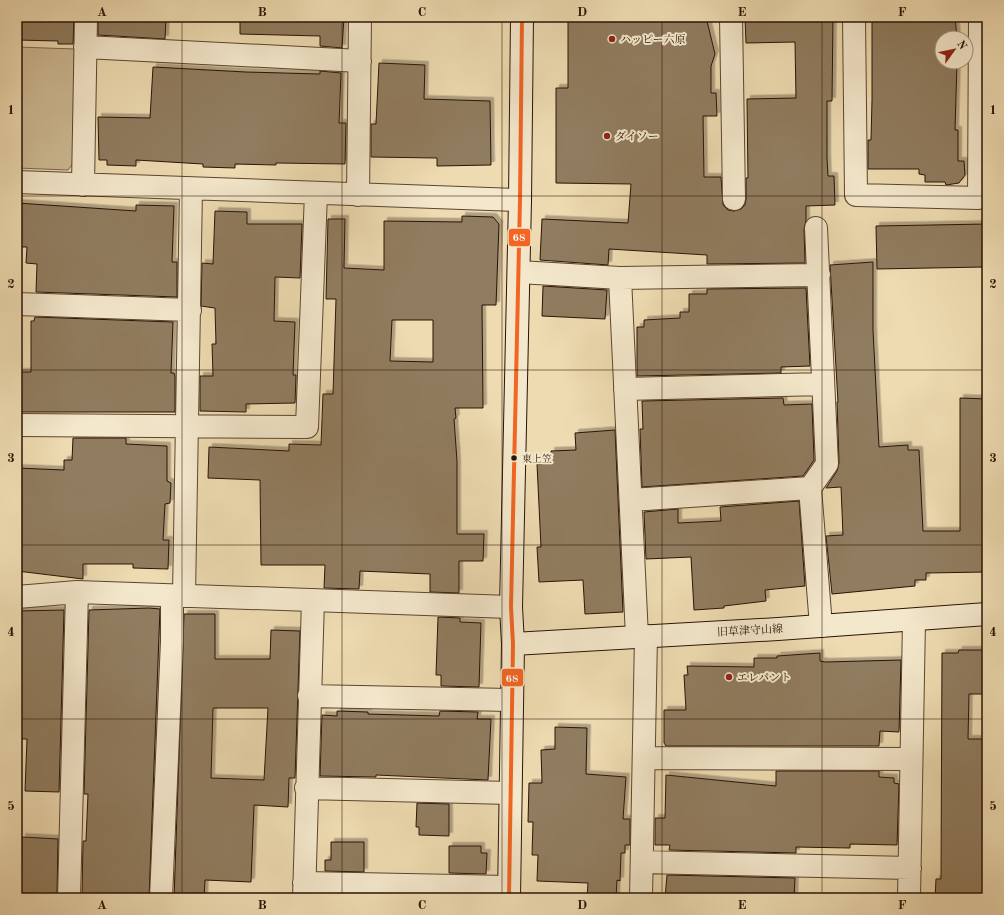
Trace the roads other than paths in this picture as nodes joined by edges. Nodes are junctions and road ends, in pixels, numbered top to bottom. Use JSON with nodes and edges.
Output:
{"nodes":[{"id":1,"x":86,"y":17,"type":"edge"},
{"id":2,"x":360,"y":17,"type":"edge"},
{"id":3,"x":522,"y":17,"type":"edge"},
{"id":4,"x":731,"y":17,"type":"edge"},
{"id":5,"x":854,"y":17,"type":"edge"},
{"id":6,"x":980,"y":17,"type":"edge"},
{"id":7,"x":85,"y":47,"type":"junction"},
{"id":8,"x":360,"y":61,"type":"junction"},
{"id":9,"x":17,"y":182,"type":"edge"},
{"id":10,"x":83,"y":185,"type":"junction"},
{"id":11,"x":191,"y":188,"type":"junction"},
{"id":12,"x":316,"y":193,"type":"junction"},
{"id":13,"x":358,"y":194,"type":"junction"},
{"id":14,"x":734,"y":199,"type":"dead end"},
{"id":15,"x":520,"y":200,"type":"junction"},
{"id":16,"x":816,"y":228,"type":"dead end"},
{"id":17,"x":519,"y":272,"type":"junction"},
{"id":18,"x":819,"y":275,"type":"junction"},
{"id":19,"x":620,"y":278,"type":"junction"},
{"id":20,"x":17,"y":304,"type":"edge"},
{"id":21,"x":190,"y":310,"type":"junction"},
{"id":22,"x":823,"y":384,"type":"junction"},
{"id":23,"x":625,"y":389,"type":"junction"},
{"id":24,"x":17,"y":425,"type":"edge"},
{"id":25,"x":188,"y":427,"type":"junction"},
{"id":26,"x":810,"y":488,"type":"junction"},
{"id":27,"x":631,"y":500,"type":"junction"},
{"id":28,"x":77,"y":592,"type":"junction"},
{"id":29,"x":17,"y":596,"type":"edge"},
{"id":30,"x":178,"y":596,"type":"junction"},
{"id":31,"x":313,"y":600,"type":"junction"},
{"id":32,"x":511,"y":607,"type":"junction"},
{"id":33,"x":987,"y":614,"type":"edge"},
{"id":34,"x":914,"y":620,"type":"junction"},
{"id":35,"x":821,"y":626,"type":"junction"},
{"id":36,"x":642,"y":637,"type":"junction"},
{"id":37,"x":513,"y":644,"type":"junction"},
{"id":38,"x":309,"y":696,"type":"junction"},
{"id":39,"x":512,"y":700,"type":"junction"},
{"id":40,"x":644,"y":758,"type":"junction"},
{"id":41,"x":911,"y":759,"type":"junction"},
{"id":42,"x":306,"y":788,"type":"junction"},
{"id":43,"x":510,"y":793,"type":"junction"},
{"id":44,"x":642,"y":862,"type":"junction"},
{"id":45,"x":910,"y":868,"type":"junction"},
{"id":46,"x":304,"y":890,"type":"edge"},
{"id":47,"x":509,"y":893,"type":"edge"},
{"id":48,"x":69,"y":898,"type":"edge"},
{"id":49,"x":161,"y":898,"type":"edge"},
{"id":50,"x":641,"y":898,"type":"edge"},
{"id":51,"x":909,"y":898,"type":"edge"}],
"edges":[{"from":1,"to":7,"type":"street"},
{"from":2,"to":8,"type":"street"},
{"from":3,"to":15,"type":"street"},
{"from":4,"to":14,"type":"street"},
{"from":5,"to":6,"type":"street"},
{"from":7,"to":8,"type":"street"},
{"from":7,"to":10,"type":"street"},
{"from":8,"to":13,"type":"street"},
{"from":9,"to":10,"type":"street"},
{"from":10,"to":11,"type":"street"},
{"from":11,"to":12,"type":"street"},
{"from":11,"to":21,"type":"street"},
{"from":12,"to":13,"type":"street"},
{"from":12,"to":25,"type":"street"},
{"from":13,"to":15,"type":"street"},
{"from":15,"to":17,"type":"street"},
{"from":16,"to":18,"type":"street"},
{"from":17,"to":19,"type":"street"},
{"from":17,"to":32,"type":"street"},
{"from":18,"to":19,"type":"street"},
{"from":18,"to":22,"type":"street"},
{"from":19,"to":23,"type":"street"},
{"from":20,"to":21,"type":"street"},
{"from":21,"to":25,"type":"street"},
{"from":22,"to":23,"type":"street"},
{"from":22,"to":26,"type":"street"},
{"from":23,"to":27,"type":"street"},
{"from":24,"to":25,"type":"street"},
{"from":25,"to":30,"type":"street"},
{"from":26,"to":27,"type":"street"},
{"from":26,"to":35,"type":"street"},
{"from":27,"to":36,"type":"street"},
{"from":28,"to":29,"type":"street"},
{"from":28,"to":30,"type":"street"},
{"from":28,"to":48,"type":"street"},
{"from":30,"to":31,"type":"street"},
{"from":30,"to":49,"type":"street"},
{"from":31,"to":32,"type":"street"},
{"from":31,"to":38,"type":"street"},
{"from":32,"to":37,"type":"street"},
{"from":33,"to":34,"type":"street","name":"旧草津守山線"},
{"from":34,"to":35,"type":"street","name":"旧草津守山線"},
{"from":34,"to":41,"type":"street"},
{"from":35,"to":36,"type":"street","name":"旧草津守山線"},
{"from":36,"to":37,"type":"street","name":"旧草津守山線"},
{"from":36,"to":40,"type":"street"},
{"from":37,"to":39,"type":"street"},
{"from":38,"to":39,"type":"street"},
{"from":38,"to":42,"type":"street"},
{"from":39,"to":43,"type":"street"},
{"from":40,"to":41,"type":"street"},
{"from":40,"to":44,"type":"street"},
{"from":41,"to":45,"type":"street"},
{"from":42,"to":43,"type":"street"},
{"from":42,"to":46,"type":"street"},
{"from":43,"to":47,"type":"street"},
{"from":44,"to":45,"type":"street"},
{"from":44,"to":50,"type":"street"},
{"from":45,"to":51,"type":"street"},
{"from":46,"to":47,"type":"street"}]}
